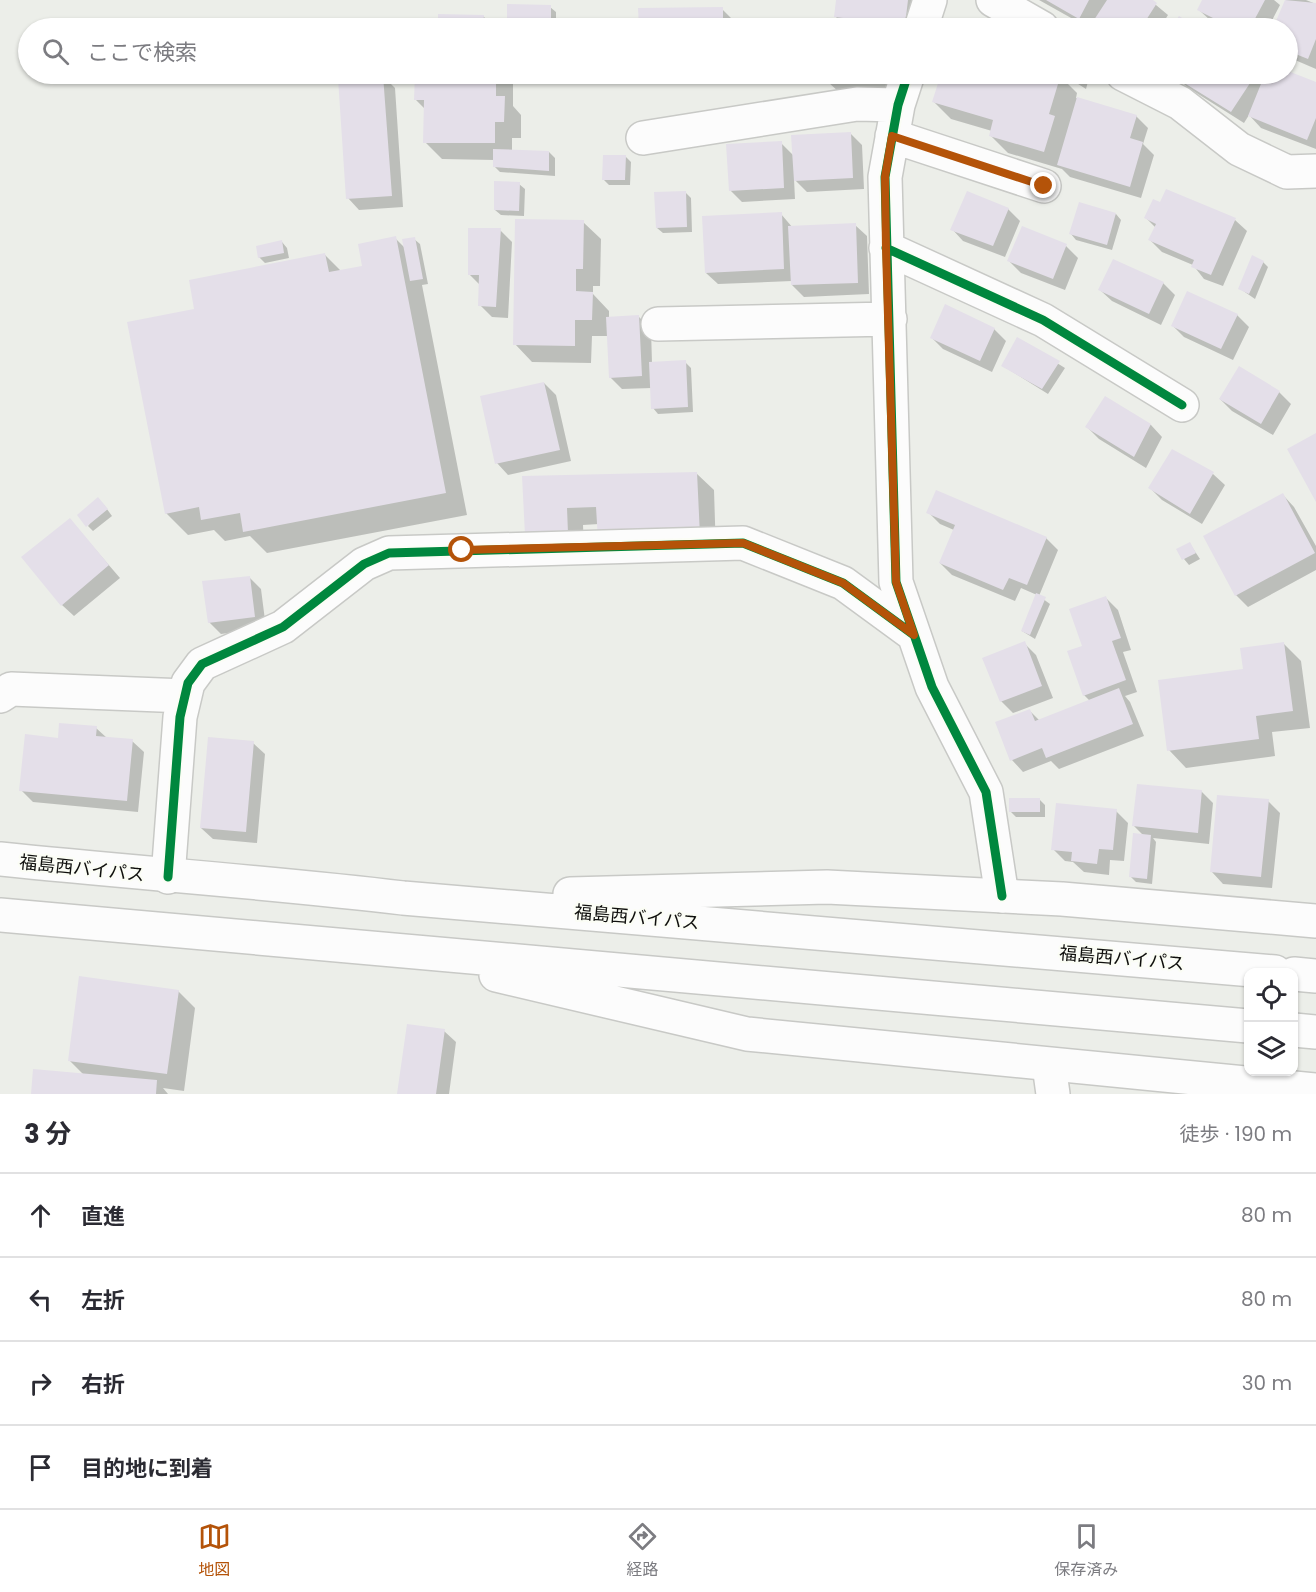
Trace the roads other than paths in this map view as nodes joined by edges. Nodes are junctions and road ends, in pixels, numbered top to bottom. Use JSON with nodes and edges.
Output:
{"nodes":[{"id":1,"x":930,"y":0,"type":"edge"},
{"id":2,"x":993,"y":0,"type":"edge"},
{"id":3,"x":924,"y":18,"type":"edge"},
{"id":4,"x":1024,"y":18,"type":"edge"},
{"id":5,"x":905,"y":84,"type":"edge"},
{"id":6,"x":1143,"y":84,"type":"edge"},
{"id":7,"x":895,"y":120,"type":"junction"},
{"id":8,"x":643,"y":138,"type":"dead end"},
{"id":9,"x":1316,"y":171,"type":"edge"},
{"id":10,"x":1044,"y":186,"type":"dead end"},
{"id":11,"x":886,"y":249,"type":"junction"},
{"id":12,"x":890,"y":319,"type":"junction"},
{"id":13,"x":658,"y":324,"type":"dead end"},
{"id":14,"x":1182,"y":405,"type":"dead end"},
{"id":15,"x":914,"y":635,"type":"junction"},
{"id":16,"x":0,"y":696,"type":"edge"},
{"id":17,"x":185,"y":696,"type":"junction"},
{"id":18,"x":0,"y":859,"type":"edge"},
{"id":19,"x":168,"y":877,"type":"junction"},
{"id":20,"x":1002,"y":896,"type":"junction"},
{"id":21,"x":403,"y":898,"type":"junction"},
{"id":22,"x":0,"y":915,"type":"edge"},
{"id":23,"x":1316,"y":921,"type":"edge"},
{"id":24,"x":381,"y":948,"type":"junction"},
{"id":25,"x":1244,"y":969,"type":"edge"},
{"id":26,"x":1298,"y":974,"type":"edge"},
{"id":27,"x":1316,"y":976,"type":"edge"},
{"id":28,"x":1244,"y":1026,"type":"edge"},
{"id":29,"x":1298,"y":1030,"type":"edge"},
{"id":30,"x":1316,"y":1032,"type":"edge"},
{"id":31,"x":1051,"y":1080,"type":"edge"},
{"id":32,"x":1316,"y":1090,"type":"edge"}],
"edges":[{"from":1,"to":3,"type":"main road"},
{"from":2,"to":4,"type":"main road"},
{"from":5,"to":7,"type":"main road"},
{"from":6,"to":9,"type":"main road"},
{"from":7,"to":8,"type":"main road"},
{"from":7,"to":10,"type":"main road"},
{"from":7,"to":11,"type":"main road"},
{"from":11,"to":12,"type":"main road"},
{"from":11,"to":14,"type":"main road"},
{"from":12,"to":13,"type":"main road"},
{"from":12,"to":15,"type":"main road"},
{"from":15,"to":17,"type":"main road"},
{"from":15,"to":20,"type":"main road"},
{"from":16,"to":17,"type":"main road"},
{"from":17,"to":19,"type":"main road"},
{"from":18,"to":19,"type":"main road","name":"福島西バイパス"},
{"from":19,"to":21,"type":"main road","name":"福島西バイパス"},
{"from":20,"to":21,"type":"main road"},
{"from":20,"to":23,"type":"main road"},
{"from":21,"to":25,"type":"main road","name":"福島西バイパス"},
{"from":22,"to":24,"type":"main road"},
{"from":24,"to":28,"type":"main road"},
{"from":24,"to":31,"type":"main road"},
{"from":26,"to":27,"type":"main road"},
{"from":29,"to":30,"type":"main road"},
{"from":31,"to":32,"type":"main road"}]}
